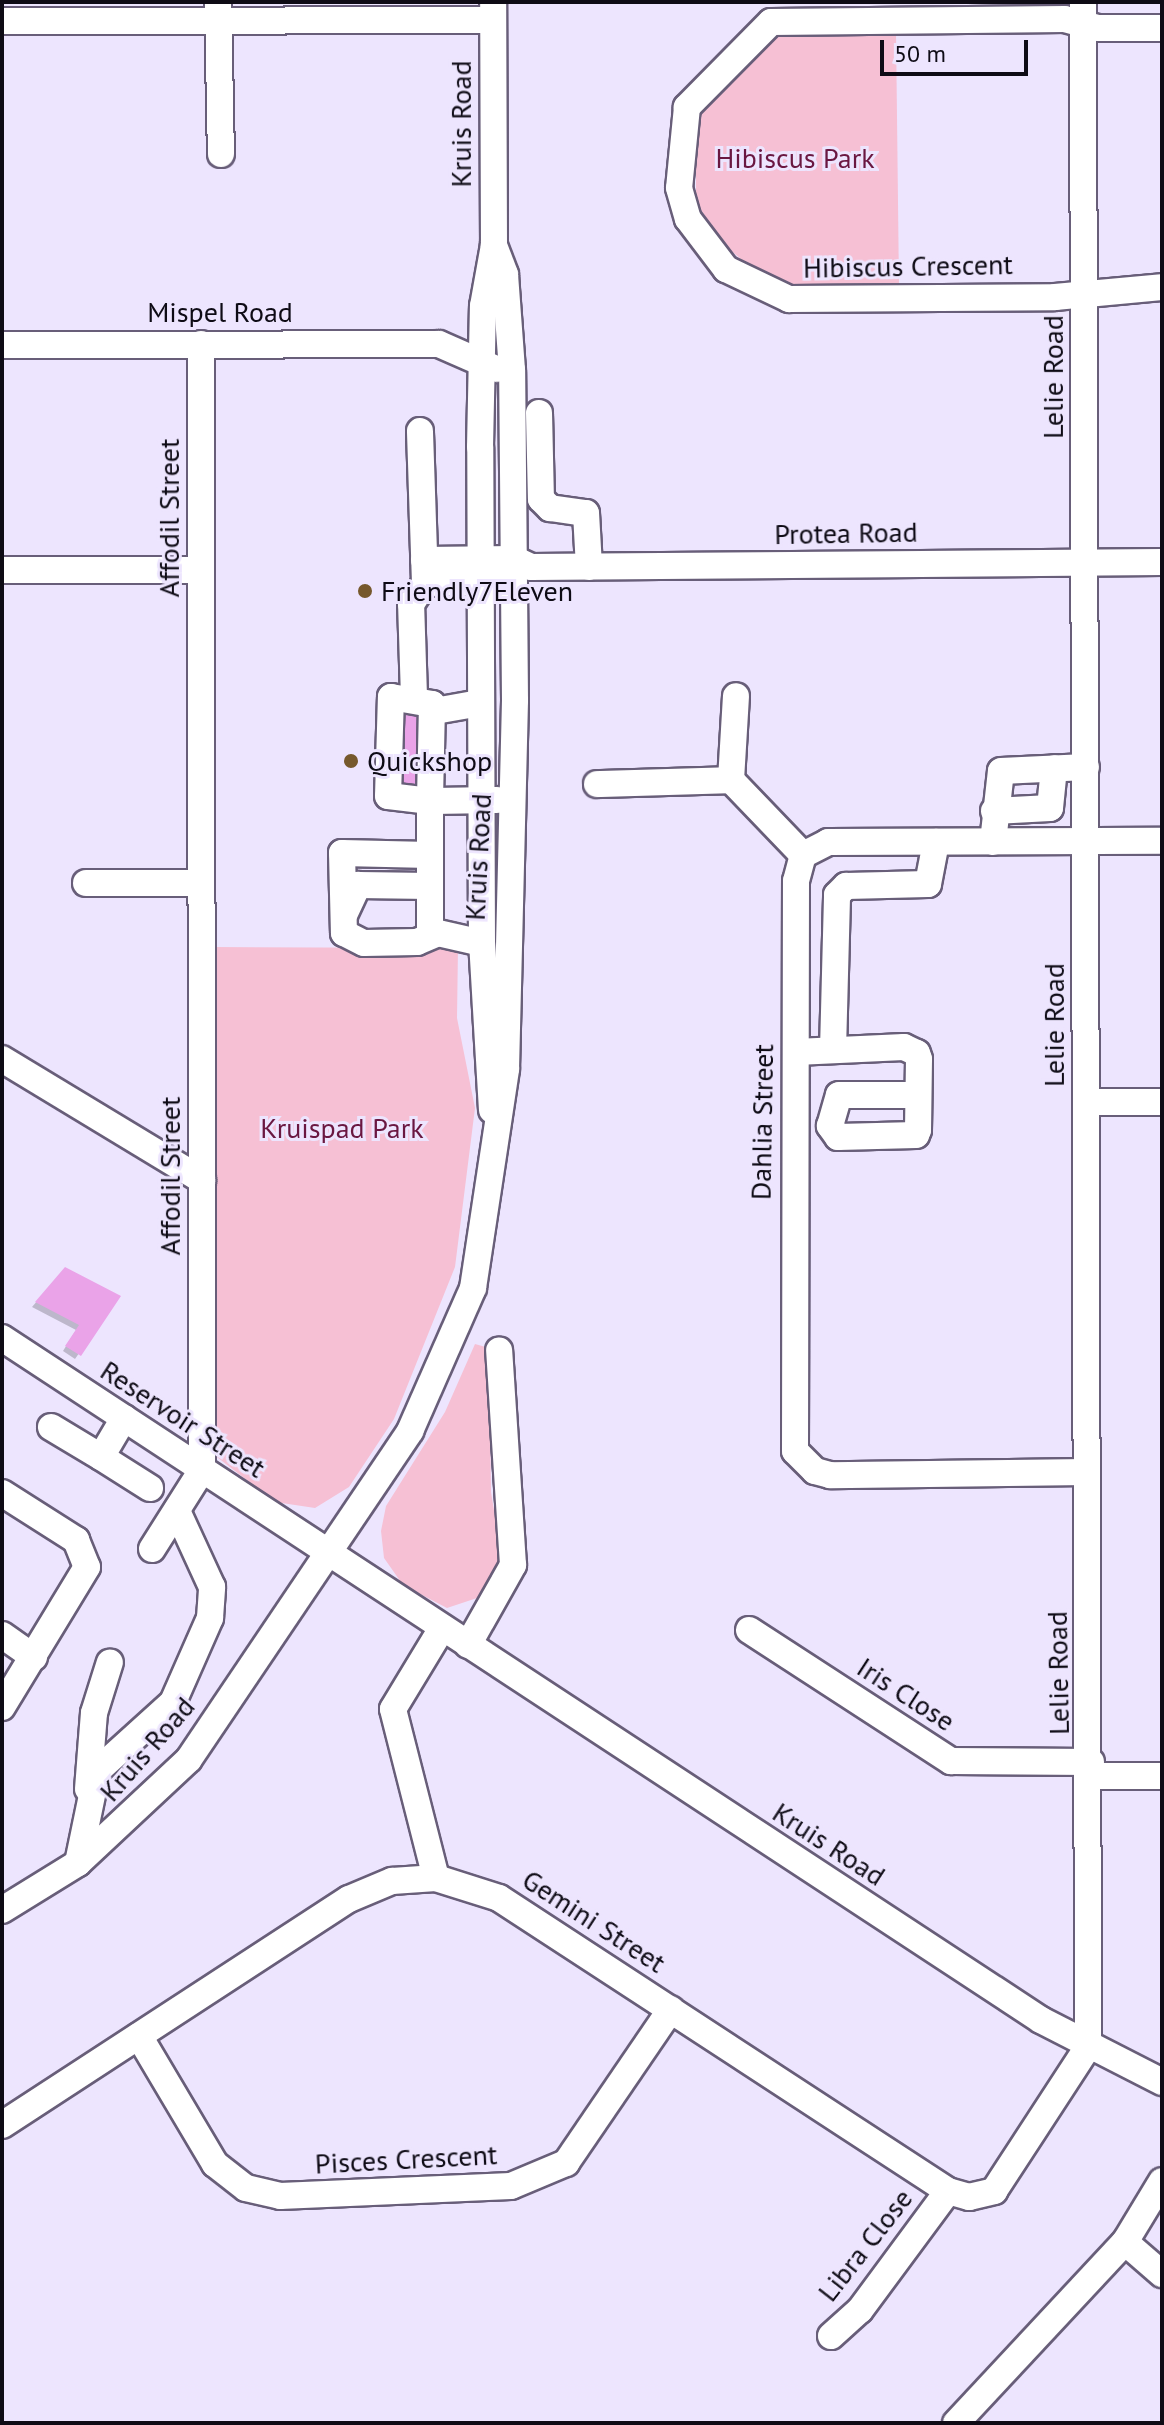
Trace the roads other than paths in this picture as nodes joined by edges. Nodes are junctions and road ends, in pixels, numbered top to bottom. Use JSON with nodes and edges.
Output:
{"nodes":[{"id":1,"x":493,"y":11,"type":"edge"},
{"id":2,"x":218,"y":12,"type":"edge"},
{"id":3,"x":1083,"y":13,"type":"edge"},
{"id":4,"x":2,"y":21,"type":"edge"},
{"id":5,"x":1162,"y":28,"type":"edge"},
{"id":6,"x":221,"y":154,"type":"dead end"},
{"id":7,"x":494,"y":245,"type":"junction"},
{"id":8,"x":1162,"y":287,"type":"edge"},
{"id":9,"x":1084,"y":292,"type":"junction"},
{"id":10,"x":483,"y":306,"type":"junction"},
{"id":11,"x":201,"y":344,"type":"junction"},
{"id":12,"x":439,"y":344,"type":"junction"},
{"id":13,"x":2,"y":345,"type":"edge"},
{"id":14,"x":482,"y":367,"type":"junction"},
{"id":15,"x":512,"y":370,"type":"junction"},
{"id":16,"x":539,"y":413,"type":"dead end"},
{"id":17,"x":420,"y":431,"type":"dead end"},
{"id":18,"x":1085,"y":562,"type":"junction"},
{"id":19,"x":1162,"y":562,"type":"edge"},
{"id":20,"x":589,"y":567,"type":"junction"},
{"id":21,"x":520,"y":569,"type":"junction"},
{"id":22,"x":2,"y":570,"type":"edge"},
{"id":23,"x":201,"y":570,"type":"junction"},
{"id":24,"x":481,"y":570,"type":"junction"},
{"id":25,"x":425,"y":571,"type":"junction"},
{"id":26,"x":736,"y":696,"type":"dead end"},
{"id":27,"x":480,"y":703,"type":"junction"},
{"id":28,"x":425,"y":704,"type":"junction"},
{"id":29,"x":1086,"y":767,"type":"junction"},
{"id":30,"x":1054,"y":768,"type":"junction"},
{"id":31,"x":731,"y":780,"type":"junction"},
{"id":32,"x":597,"y":784,"type":"dead end"},
{"id":33,"x":481,"y":800,"type":"junction"},
{"id":34,"x":513,"y":800,"type":"junction"},
{"id":35,"x":430,"y":801,"type":"junction"},
{"id":36,"x":994,"y":811,"type":"junction"},
{"id":37,"x":1162,"y":841,"type":"edge"},
{"id":38,"x":936,"y":842,"type":"junction"},
{"id":39,"x":993,"y":842,"type":"junction"},
{"id":40,"x":1086,"y":842,"type":"junction"},
{"id":41,"x":430,"y":855,"type":"junction"},
{"id":42,"x":803,"y":855,"type":"junction"},
{"id":43,"x":86,"y":883,"type":"dead end"},
{"id":44,"x":201,"y":883,"type":"junction"},
{"id":45,"x":430,"y":886,"type":"junction"},
{"id":46,"x":483,"y":914,"type":"junction"},
{"id":47,"x":430,"y":925,"type":"junction"},
{"id":48,"x":344,"y":933,"type":"junction"},
{"id":49,"x":482,"y":943,"type":"junction"},
{"id":50,"x":833,"y":1050,"type":"junction"},
{"id":51,"x":796,"y":1052,"type":"junction"},
{"id":52,"x":2,"y":1059,"type":"edge"},
{"id":53,"x":918,"y":1095,"type":"dead end"},
{"id":54,"x":1086,"y":1102,"type":"junction"},
{"id":55,"x":1162,"y":1102,"type":"edge"},
{"id":56,"x":496,"y":1138,"type":"junction"},
{"id":57,"x":202,"y":1180,"type":"junction"},
{"id":58,"x":2,"y":1338,"type":"edge"},
{"id":59,"x":499,"y":1350,"type":"dead end"},
{"id":60,"x":124,"y":1418,"type":"junction"},
{"id":61,"x":51,"y":1427,"type":"dead end"},
{"id":62,"x":101,"y":1457,"type":"junction"},
{"id":63,"x":202,"y":1470,"type":"junction"},
{"id":64,"x":1087,"y":1472,"type":"junction"},
{"id":65,"x":150,"y":1488,"type":"dead end"},
{"id":66,"x":2,"y":1493,"type":"edge"},
{"id":67,"x":177,"y":1511,"type":"junction"},
{"id":68,"x":152,"y":1549,"type":"dead end"},
{"id":69,"x":329,"y":1553,"type":"junction"},
{"id":70,"x":442,"y":1628,"type":"junction"},
{"id":71,"x":749,"y":1630,"type":"dead end"},
{"id":72,"x":2,"y":1635,"type":"edge"},
{"id":73,"x":468,"y":1645,"type":"junction"},
{"id":74,"x":34,"y":1657,"type":"junction"},
{"id":75,"x":110,"y":1662,"type":"dead end"},
{"id":76,"x":2,"y":1707,"type":"edge"},
{"id":77,"x":1091,"y":1769,"type":"junction"},
{"id":78,"x":1162,"y":1776,"type":"edge"},
{"id":79,"x":88,"y":1789,"type":"junction"},
{"id":80,"x":78,"y":1863,"type":"junction"},
{"id":81,"x":436,"y":1878,"type":"junction"},
{"id":82,"x":6,"y":1899,"type":"edge"},
{"id":83,"x":671,"y":2009,"type":"junction"},
{"id":84,"x":139,"y":2036,"type":"junction"},
{"id":85,"x":1088,"y":2047,"type":"junction"},
{"id":86,"x":1162,"y":2082,"type":"edge"},
{"id":87,"x":2,"y":2125,"type":"edge"},
{"id":88,"x":1162,"y":2181,"type":"edge"},
{"id":89,"x":948,"y":2191,"type":"junction"},
{"id":90,"x":1125,"y":2242,"type":"junction"},
{"id":91,"x":1162,"y":2274,"type":"edge"},
{"id":92,"x":831,"y":2336,"type":"dead end"},
{"id":93,"x":956,"y":2423,"type":"edge"}],
"edges":[{"from":1,"to":2,"type":"street"},
{"from":1,"to":7,"type":"street","name":"Kruis Road"},
{"from":2,"to":4,"type":"street"},
{"from":2,"to":6,"type":"street"},
{"from":3,"to":5,"type":"street","name":"Hibiscus Crescent"},
{"from":3,"to":9,"type":"street","name":"Lelie Road"},
{"from":3,"to":9,"type":"street","name":"Hibiscus Crescent"},
{"from":7,"to":10,"type":"street","name":"Kruis Road"},
{"from":7,"to":15,"type":"street","name":"Kruis Road"},
{"from":8,"to":9,"type":"street","name":"Hibiscus Crescent"},
{"from":9,"to":18,"type":"street","name":"Lelie Road"},
{"from":10,"to":12,"type":"street"},
{"from":10,"to":14,"type":"street","name":"Kruis Road"},
{"from":11,"to":12,"type":"street","name":"Mispel Road"},
{"from":11,"to":13,"type":"street","name":"Mispel Road"},
{"from":11,"to":23,"type":"street","name":"Affodil Street"},
{"from":12,"to":14,"type":"street","name":"Mispel Road"},
{"from":14,"to":15,"type":"street","name":"Mispel Road"},
{"from":14,"to":24,"type":"street","name":"Kruis Road"},
{"from":15,"to":21,"type":"street","name":"Kruis Road"},
{"from":16,"to":20,"type":"street"},
{"from":17,"to":25,"type":"street"},
{"from":18,"to":19,"type":"street","name":"Protea Road"},
{"from":18,"to":20,"type":"street","name":"Protea Road"},
{"from":18,"to":29,"type":"street","name":"Lelie Road"},
{"from":20,"to":21,"type":"street","name":"Protea Road"},
{"from":21,"to":24,"type":"street","name":"Protea Road"},
{"from":21,"to":34,"type":"street","name":"Kruis Road"},
{"from":22,"to":23,"type":"street"},
{"from":23,"to":44,"type":"street","name":"Affodil Street"},
{"from":24,"to":25,"type":"street","name":"Protea Road"},
{"from":24,"to":27,"type":"street","name":"Kruis Road"},
{"from":25,"to":28,"type":"street"},
{"from":26,"to":31,"type":"street"},
{"from":27,"to":28,"type":"street"},
{"from":27,"to":33,"type":"street","name":"Kruis Road"},
{"from":28,"to":35,"type":"street"},
{"from":28,"to":35,"type":"street"},
{"from":29,"to":30,"type":"street"},
{"from":29,"to":40,"type":"street","name":"Lelie Road"},
{"from":30,"to":36,"type":"street"},
{"from":30,"to":36,"type":"street"},
{"from":31,"to":32,"type":"street"},
{"from":31,"to":42,"type":"street"},
{"from":33,"to":34,"type":"street"},
{"from":33,"to":35,"type":"street"},
{"from":33,"to":46,"type":"street","name":"Kruis Road"},
{"from":34,"to":56,"type":"street","name":"Kruis Road"},
{"from":35,"to":41,"type":"street"},
{"from":36,"to":39,"type":"street"},
{"from":37,"to":40,"type":"street"},
{"from":38,"to":39,"type":"street"},
{"from":38,"to":42,"type":"street"},
{"from":38,"to":50,"type":"street"},
{"from":39,"to":40,"type":"street"},
{"from":40,"to":54,"type":"street","name":"Lelie Road"},
{"from":41,"to":45,"type":"street"},
{"from":41,"to":48,"type":"street"},
{"from":42,"to":51,"type":"street","name":"Dahlia Street"},
{"from":43,"to":44,"type":"street"},
{"from":44,"to":57,"type":"street","name":"Affodil Street"},
{"from":45,"to":47,"type":"street"},
{"from":45,"to":48,"type":"street"},
{"from":46,"to":47,"type":"street"},
{"from":46,"to":49,"type":"street","name":"Kruis Road"},
{"from":47,"to":48,"type":"street"},
{"from":47,"to":49,"type":"street"},
{"from":49,"to":56,"type":"street","name":"Kruis Road"},
{"from":50,"to":51,"type":"street"},
{"from":50,"to":53,"type":"street"},
{"from":51,"to":64,"type":"street","name":"Dahlia Street"},
{"from":52,"to":57,"type":"street"},
{"from":54,"to":55,"type":"street"},
{"from":54,"to":64,"type":"street","name":"Lelie Road"},
{"from":56,"to":69,"type":"street","name":"Kruis Road"},
{"from":57,"to":63,"type":"street","name":"Affodil Street"},
{"from":58,"to":60,"type":"street","name":"Reservoir Street"},
{"from":59,"to":73,"type":"street"},
{"from":60,"to":62,"type":"street"},
{"from":60,"to":63,"type":"street","name":"Reservoir Street"},
{"from":61,"to":62,"type":"street"},
{"from":62,"to":65,"type":"street"},
{"from":63,"to":67,"type":"street"},
{"from":63,"to":69,"type":"street","name":"Reservoir Street"},
{"from":64,"to":77,"type":"street","name":"Lelie Road"},
{"from":66,"to":74,"type":"street"},
{"from":67,"to":68,"type":"street"},
{"from":67,"to":79,"type":"street"},
{"from":69,"to":70,"type":"street","name":"Kruis Road"},
{"from":69,"to":80,"type":"street","name":"Kruis Road"},
{"from":70,"to":73,"type":"street","name":"Kruis Road"},
{"from":70,"to":81,"type":"street"},
{"from":71,"to":77,"type":"street","name":"Iris Close"},
{"from":72,"to":74,"type":"street"},
{"from":73,"to":85,"type":"street","name":"Kruis Road"},
{"from":74,"to":76,"type":"street"},
{"from":75,"to":79,"type":"street"},
{"from":77,"to":78,"type":"street","name":"Iris Close"},
{"from":77,"to":85,"type":"street","name":"Lelie Road"},
{"from":79,"to":80,"type":"street"},
{"from":80,"to":82,"type":"street","name":"Kruis Road"},
{"from":81,"to":83,"type":"street","name":"Gemini Street"},
{"from":81,"to":84,"type":"street","name":"Gemini Street"},
{"from":83,"to":84,"type":"street","name":"Pisces Crescent"},
{"from":83,"to":89,"type":"street","name":"Gemini Street"},
{"from":84,"to":87,"type":"street","name":"Gemini Street"},
{"from":85,"to":86,"type":"street","name":"Kruis Road"},
{"from":85,"to":89,"type":"street"},
{"from":88,"to":90,"type":"street"},
{"from":89,"to":92,"type":"street","name":"Libra Close"},
{"from":90,"to":91,"type":"street"},
{"from":90,"to":93,"type":"street"}]}
